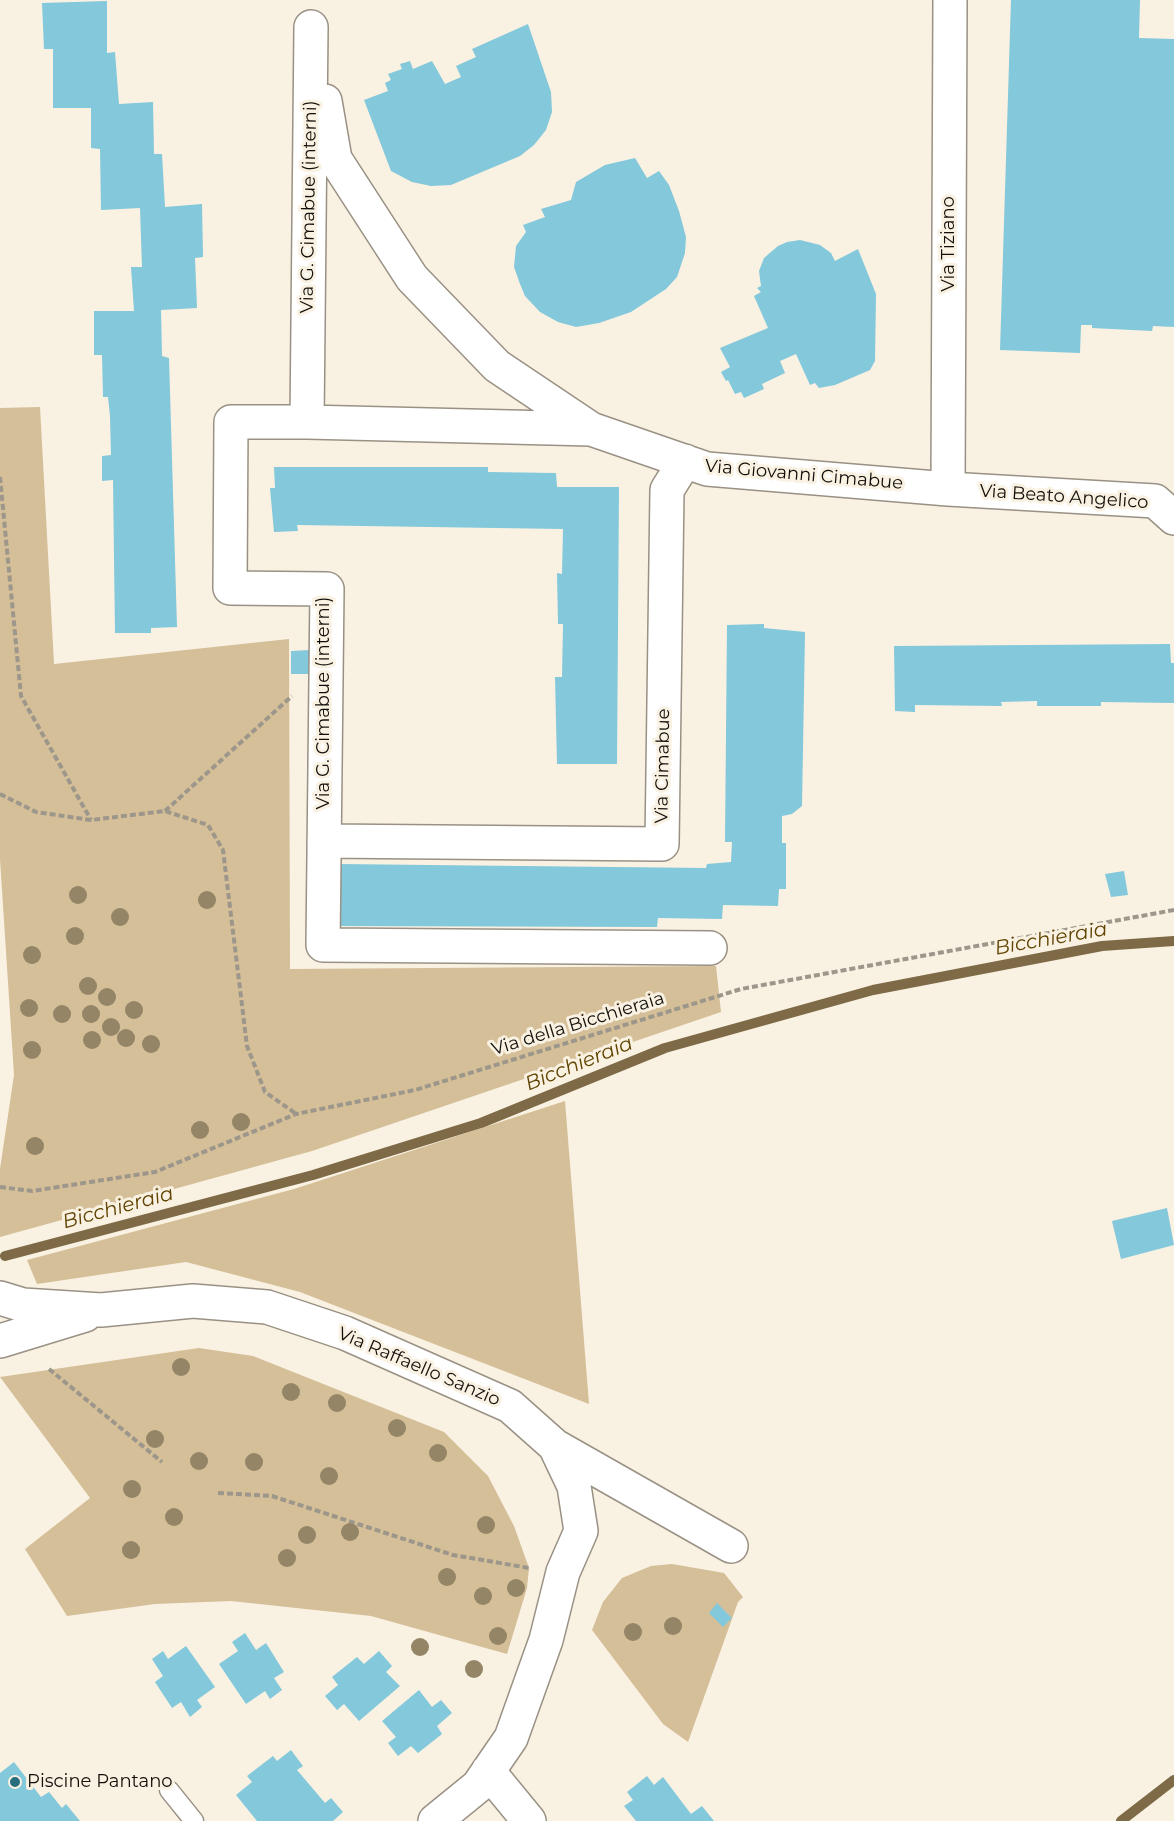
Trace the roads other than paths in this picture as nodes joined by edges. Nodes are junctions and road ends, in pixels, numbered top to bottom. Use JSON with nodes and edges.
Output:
{"nodes":[{"id":1,"x":950,"y":0,"type":"edge"},
{"id":2,"x":311,"y":13,"type":"edge"},
{"id":3,"x":307,"y":422,"type":"junction"},
{"id":4,"x":591,"y":429,"type":"junction"},
{"id":5,"x":685,"y":461,"type":"junction"},
{"id":6,"x":948,"y":489,"type":"junction"},
{"id":7,"x":1174,"y":518,"type":"edge"},
{"id":8,"x":324,"y":841,"type":"junction"},
{"id":9,"x":710,"y":948,"type":"dead end"},
{"id":10,"x":0,"y":1298,"type":"edge"},
{"id":11,"x":101,"y":1310,"type":"junction"},
{"id":12,"x":0,"y":1341,"type":"edge"},
{"id":13,"x":555,"y":1446,"type":"junction"},
{"id":14,"x":730,"y":1546,"type":"dead end"},
{"id":15,"x":488,"y":1771,"type":"junction"},
{"id":16,"x":169,"y":1790,"type":"dead end"},
{"id":17,"x":194,"y":1821,"type":"edge"},
{"id":18,"x":435,"y":1821,"type":"edge"},
{"id":19,"x":529,"y":1821,"type":"edge"}],
"edges":[{"from":1,"to":6,"type":"street","name":"Via Tiziano"},
{"from":2,"to":3,"type":"street","name":"Via G. Cimabue (interni)"},
{"from":2,"to":4,"type":"street","name":"Via Giovanni Cimabue"},
{"from":3,"to":4,"type":"street"},
{"from":3,"to":8,"type":"street","name":"Via G. Cimabue (interni)"},
{"from":4,"to":5,"type":"street","name":"Via Giovanni Cimabue"},
{"from":5,"to":6,"type":"street","name":"Via Giovanni Cimabue"},
{"from":5,"to":8,"type":"street","name":"Via Cimabue"},
{"from":6,"to":7,"type":"street","name":"Via Beato Angelico"},
{"from":8,"to":9,"type":"street","name":"Via G. Cimabue (interni)"},
{"from":10,"to":11,"type":"street"},
{"from":11,"to":12,"type":"street"},
{"from":11,"to":13,"type":"street","name":"Via Raffaello Sanzio"},
{"from":13,"to":14,"type":"street"},
{"from":13,"to":15,"type":"street","name":"Via Raffaello Sanzio"},
{"from":15,"to":18,"type":"street","name":"Via Raffaello Sanzio"},
{"from":15,"to":19,"type":"street"},
{"from":16,"to":17,"type":"lane"}]}
